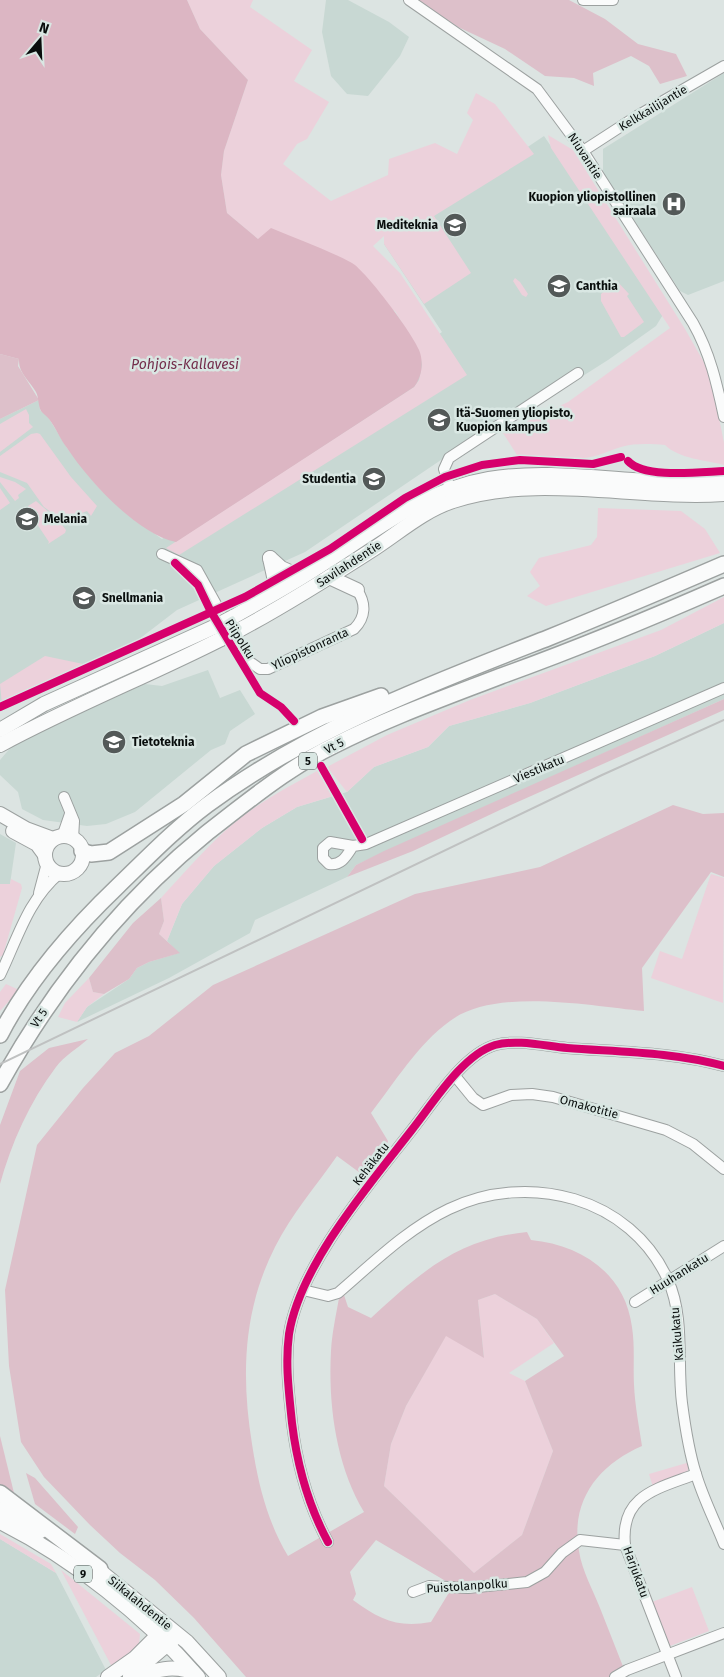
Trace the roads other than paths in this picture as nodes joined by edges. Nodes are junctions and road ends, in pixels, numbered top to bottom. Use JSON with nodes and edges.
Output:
{"nodes":[{"id":1,"x":409,"y":0,"type":"edge"},
{"id":2,"x":583,"y":0,"type":"edge"},
{"id":3,"x":613,"y":0,"type":"edge"},
{"id":4,"x":724,"y":66,"type":"edge"},
{"id":5,"x":583,"y":151,"type":"junction"},
{"id":6,"x":578,"y":373,"type":"dead end"},
{"id":7,"x":724,"y":417,"type":"edge"},
{"id":8,"x":724,"y":481,"type":"edge"},
{"id":9,"x":622,"y":492,"type":"junction"},
{"id":10,"x":724,"y":494,"type":"edge"},
{"id":11,"x":451,"y":495,"type":"junction"},
{"id":12,"x":724,"y":503,"type":"edge"},
{"id":13,"x":162,"y":554,"type":"dead end"},
{"id":14,"x":724,"y":564,"type":"edge"},
{"id":15,"x":349,"y":565,"type":"junction"},
{"id":16,"x":301,"y":577,"type":"junction"},
{"id":17,"x":329,"y":577,"type":"junction"},
{"id":18,"x":724,"y":586,"type":"edge"},
{"id":19,"x":356,"y":590,"type":"junction"},
{"id":20,"x":270,"y":595,"type":"junction"},
{"id":21,"x":236,"y":624,"type":"junction"},
{"id":22,"x":436,"y":682,"type":"junction"},
{"id":23,"x":724,"y":688,"type":"edge"},
{"id":24,"x":0,"y":730,"type":"edge"},
{"id":25,"x":0,"y":746,"type":"edge"},
{"id":26,"x":64,"y":797,"type":"dead end"},
{"id":27,"x":0,"y":814,"type":"edge"},
{"id":28,"x":0,"y":823,"type":"edge"},
{"id":29,"x":68,"y":841,"type":"junction"},
{"id":30,"x":353,"y":846,"type":"dead end"},
{"id":31,"x":46,"y":859,"type":"junction"},
{"id":32,"x":60,"y":873,"type":"junction"},
{"id":33,"x":39,"y":894,"type":"junction"},
{"id":34,"x":0,"y":976,"type":"edge"},
{"id":35,"x":5,"y":1022,"type":"edge"},
{"id":36,"x":0,"y":1035,"type":"edge"},
{"id":37,"x":24,"y":1041,"type":"junction"},
{"id":38,"x":724,"y":1066,"type":"edge"},
{"id":39,"x":455,"y":1076,"type":"junction"},
{"id":40,"x":0,"y":1084,"type":"edge"},
{"id":41,"x":0,"y":1093,"type":"edge"},
{"id":42,"x":724,"y":1169,"type":"edge"},
{"id":43,"x":724,"y":1246,"type":"edge"},
{"id":44,"x":668,"y":1280,"type":"junction"},
{"id":45,"x":303,"y":1290,"type":"junction"},
{"id":46,"x":635,"y":1302,"type":"dead end"},
{"id":47,"x":696,"y":1474,"type":"junction"},
{"id":48,"x":0,"y":1493,"type":"edge"},
{"id":49,"x":0,"y":1509,"type":"edge"},
{"id":50,"x":0,"y":1522,"type":"edge"},
{"id":51,"x":328,"y":1542,"type":"dead end"},
{"id":52,"x":724,"y":1544,"type":"edge"},
{"id":53,"x":625,"y":1545,"type":"junction"},
{"id":54,"x":100,"y":1570,"type":"junction"},
{"id":55,"x":413,"y":1592,"type":"dead end"},
{"id":56,"x":724,"y":1633,"type":"edge"},
{"id":57,"x":168,"y":1635,"type":"junction"},
{"id":58,"x":667,"y":1654,"type":"junction"},
{"id":59,"x":196,"y":1675,"type":"edge"},
{"id":60,"x":108,"y":1677,"type":"edge"},
{"id":61,"x":130,"y":1677,"type":"edge"},
{"id":62,"x":220,"y":1677,"type":"edge"},
{"id":63,"x":615,"y":1677,"type":"edge"},
{"id":64,"x":676,"y":1677,"type":"edge"}],
"edges":[{"from":1,"to":5,"type":"street","name":"Niuvantie"},
{"from":2,"to":3,"type":"street"},
{"from":4,"to":5,"type":"street","name":"Kelkkailijantie"},
{"from":5,"to":7,"type":"street","name":"Niuvantie"},
{"from":6,"to":11,"type":"street"},
{"from":8,"to":11,"type":"main road","name":"Savilahdentie"},
{"from":9,"to":10,"type":"main road","name":"Savilahdentie"},
{"from":9,"to":11,"type":"main road","name":"Savilahdentie"},
{"from":9,"to":12,"type":"main road"},
{"from":11,"to":15,"type":"main road","name":"Savilahdentie"},
{"from":11,"to":16,"type":"main road","name":"Savilahdentie"},
{"from":13,"to":19,"type":"street","name":"Yliopistonranta"},
{"from":14,"to":22,"type":"highway","name":"Vt 5","number":"5"},
{"from":15,"to":17,"type":"main road","name":"Savilahdentie"},
{"from":15,"to":19,"type":"main road"},
{"from":16,"to":20,"type":"main road","name":"Savilahdentie"},
{"from":16,"to":20,"type":"main road"},
{"from":17,"to":19,"type":"main road"},
{"from":17,"to":21,"type":"main road","name":"Savilahdentie"},
{"from":18,"to":37,"type":"highway","name":"Vt 5","number":"5"},
{"from":20,"to":21,"type":"main road","name":"Savilahdentie"},
{"from":21,"to":24,"type":"main road","name":"Savilahdentie","bridge":true},
{"from":21,"to":25,"type":"main road","name":"Savilahdentie","bridge":true},
{"from":22,"to":29,"type":"highway"},
{"from":22,"to":35,"type":"highway","name":"Vt 5","number":"5"},
{"from":23,"to":30,"type":"street","name":"Viestikatu"},
{"from":26,"to":29,"type":"street"},
{"from":27,"to":29,"type":"main road"},
{"from":28,"to":31,"type":"main road"},
{"from":29,"to":31,"type":"main road"},
{"from":29,"to":32,"type":"main road"},
{"from":31,"to":32,"type":"main road"},
{"from":31,"to":33,"type":"street"},
{"from":32,"to":33,"type":"street"},
{"from":33,"to":34,"type":"street"},
{"from":35,"to":36,"type":"highway","name":"Vt 5","number":"5"},
{"from":37,"to":40,"type":"highway","name":"Vt 5","number":"5"},
{"from":37,"to":41,"type":"highway"},
{"from":38,"to":39,"type":"street","name":"Kehäkatu"},
{"from":39,"to":42,"type":"street","name":"Omakotitie"},
{"from":39,"to":45,"type":"street","name":"Kehäkatu"},
{"from":43,"to":44,"type":"street","name":"Huuhankatu"},
{"from":44,"to":45,"type":"street","name":"Kaikukatu"},
{"from":44,"to":46,"type":"street","name":"Huuhankatu"},
{"from":44,"to":47,"type":"street","name":"Kaikukatu"},
{"from":45,"to":51,"type":"street","name":"Kehäkatu"},
{"from":47,"to":52,"type":"street","name":"Kaikukatu"},
{"from":47,"to":53,"type":"street","name":"Harjukatu"},
{"from":48,"to":54,"type":"highway"},
{"from":49,"to":54,"type":"main road","name":"Siikalahdentie","number":"9"},
{"from":50,"to":57,"type":"main road","name":"Siikalahdentie","number":"9"},
{"from":53,"to":55,"type":"street","name":"Puistolanpolku"},
{"from":53,"to":58,"type":"street","name":"Harjukatu"},
{"from":54,"to":57,"type":"main road","name":"Siikalahdentie","number":"9"},
{"from":56,"to":58,"type":"street"},
{"from":57,"to":59,"type":"main road","number":"9"},
{"from":57,"to":60,"type":"main road"},
{"from":57,"to":61,"type":"main road"},
{"from":57,"to":62,"type":"main road","number":"9"},
{"from":58,"to":63,"type":"street"},
{"from":58,"to":64,"type":"street","name":"Harjukatu"},
{"from":59,"to":61,"type":"main road"}]}
